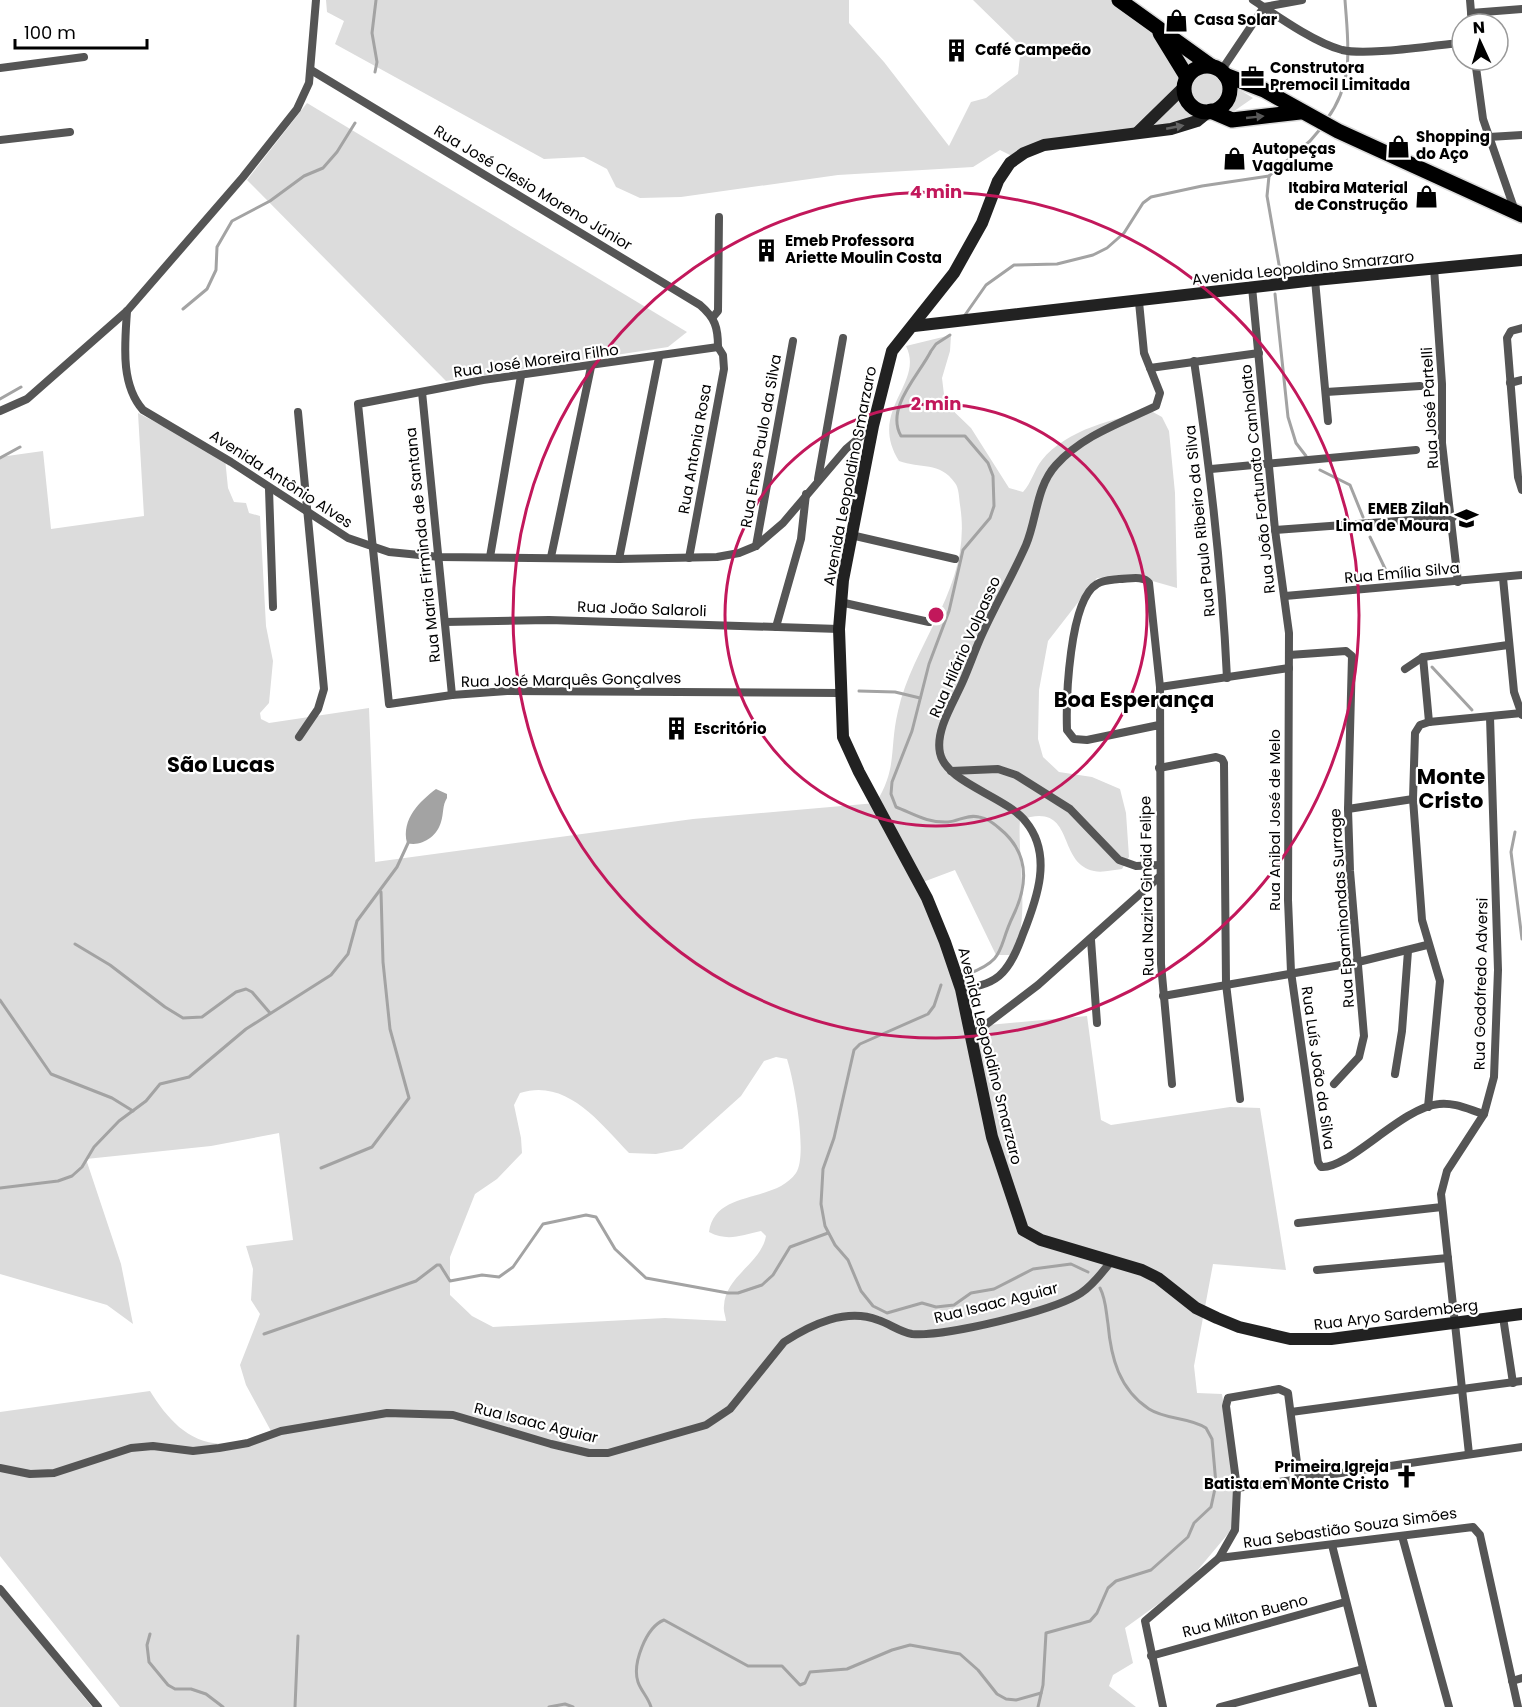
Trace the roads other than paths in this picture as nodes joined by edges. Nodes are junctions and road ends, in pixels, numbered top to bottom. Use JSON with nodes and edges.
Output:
{"nodes":[{"id":1,"x":316,"y":0,"type":"edge"},
{"id":2,"x":1119,"y":0,"type":"edge"},
{"id":3,"x":1253,"y":0,"type":"edge"},
{"id":4,"x":1302,"y":0,"type":"edge"},
{"id":5,"x":1264,"y":7,"type":"junction"},
{"id":6,"x":1522,"y":9,"type":"edge"},
{"id":7,"x":1491,"y":12,"type":"edge"},
{"id":8,"x":1155,"y":25,"type":"junction"},
{"id":9,"x":1450,"y":44,"type":"edge"},
{"id":10,"x":84,"y":57,"type":"dead end"},
{"id":11,"x":0,"y":68,"type":"edge"},
{"id":12,"x":311,"y":69,"type":"junction"},
{"id":13,"x":1219,"y":70,"type":"junction"},
{"id":14,"x":1477,"y":72,"type":"edge"},
{"id":15,"x":1186,"y":82,"type":"junction"},
{"id":16,"x":1210,"y":111,"type":"junction"},
{"id":17,"x":1307,"y":116,"type":"junction"},
{"id":18,"x":70,"y":132,"type":"dead end"},
{"id":19,"x":1138,"y":132,"type":"junction"},
{"id":20,"x":1522,"y":135,"type":"edge"},
{"id":21,"x":1489,"y":137,"type":"junction"},
{"id":22,"x":0,"y":140,"type":"edge"},
{"id":23,"x":1519,"y":213,"type":"edge"},
{"id":24,"x":719,"y":217,"type":"dead end"},
{"id":25,"x":1522,"y":260,"type":"edge"},
{"id":26,"x":1434,"y":268,"type":"junction"},
{"id":27,"x":1315,"y":280,"type":"junction"},
{"id":28,"x":1252,"y":287,"type":"junction"},
{"id":29,"x":1139,"y":302,"type":"junction"},
{"id":30,"x":127,"y":311,"type":"junction"},
{"id":31,"x":713,"y":317,"type":"junction"},
{"id":32,"x":914,"y":326,"type":"junction"},
{"id":33,"x":1518,"y":328,"type":"edge"},
{"id":34,"x":843,"y":338,"type":"dead end"},
{"id":35,"x":793,"y":341,"type":"dead end"},
{"id":36,"x":718,"y":347,"type":"junction"},
{"id":37,"x":1259,"y":354,"type":"junction"},
{"id":38,"x":659,"y":357,"type":"junction"},
{"id":39,"x":1194,"y":361,"type":"junction"},
{"id":40,"x":591,"y":367,"type":"junction"},
{"id":41,"x":1150,"y":368,"type":"junction"},
{"id":42,"x":521,"y":376,"type":"junction"},
{"id":43,"x":1522,"y":380,"type":"edge"},
{"id":44,"x":1510,"y":382,"type":"junction"},
{"id":45,"x":1420,"y":386,"type":"dead end"},
{"id":46,"x":422,"y":392,"type":"junction"},
{"id":47,"x":1326,"y":393,"type":"junction"},
{"id":48,"x":0,"y":411,"type":"edge"},
{"id":49,"x":298,"y":412,"type":"dead end"},
{"id":50,"x":1328,"y":422,"type":"dead end"},
{"id":51,"x":873,"y":426,"type":"junction"},
{"id":52,"x":1519,"y":432,"type":"edge"},
{"id":53,"x":1416,"y":450,"type":"dead end"},
{"id":54,"x":1270,"y":466,"type":"junction"},
{"id":55,"x":1211,"y":469,"type":"junction"},
{"id":56,"x":818,"y":479,"type":"junction"},
{"id":57,"x":269,"y":489,"type":"junction"},
{"id":58,"x":1522,"y":490,"type":"edge"},
{"id":59,"x":806,"y":494,"type":"junction"},
{"id":60,"x":310,"y":515,"type":"junction"},
{"id":61,"x":1453,"y":517,"type":"junction"},
{"id":62,"x":1275,"y":530,"type":"junction"},
{"id":63,"x":851,"y":535,"type":"junction"},
{"id":64,"x":756,"y":546,"type":"junction"},
{"id":65,"x":374,"y":548,"type":"junction"},
{"id":66,"x":551,"y":556,"type":"junction"},
{"id":67,"x":440,"y":557,"type":"junction"},
{"id":68,"x":490,"y":557,"type":"junction"},
{"id":69,"x":689,"y":558,"type":"junction"},
{"id":70,"x":618,"y":559,"type":"junction"},
{"id":71,"x":955,"y":559,"type":"dead end"},
{"id":72,"x":1522,"y":575,"type":"edge"},
{"id":73,"x":1503,"y":578,"type":"junction"},
{"id":74,"x":1458,"y":582,"type":"junction"},
{"id":75,"x":1284,"y":596,"type":"junction"},
{"id":76,"x":840,"y":602,"type":"junction"},
{"id":77,"x":273,"y":607,"type":"dead end"},
{"id":78,"x":445,"y":622,"type":"junction"},
{"id":79,"x":928,"y":622,"type":"dead end"},
{"id":80,"x":776,"y":627,"type":"junction"},
{"id":81,"x":839,"y":629,"type":"junction"},
{"id":82,"x":1508,"y":645,"type":"junction"},
{"id":83,"x":1289,"y":655,"type":"junction"},
{"id":84,"x":1424,"y":657,"type":"junction"},
{"id":85,"x":1289,"y":668,"type":"junction"},
{"id":86,"x":1405,"y":669,"type":"dead end"},
{"id":87,"x":1227,"y":678,"type":"junction"},
{"id":88,"x":1160,"y":687,"type":"junction"},
{"id":89,"x":840,"y":693,"type":"junction"},
{"id":90,"x":452,"y":695,"type":"junction"},
{"id":91,"x":1522,"y":714,"type":"edge"},
{"id":92,"x":1490,"y":717,"type":"junction"},
{"id":93,"x":1429,"y":722,"type":"junction"},
{"id":94,"x":1159,"y":725,"type":"junction"},
{"id":95,"x":299,"y":737,"type":"dead end"},
{"id":96,"x":1159,"y":768,"type":"junction"},
{"id":97,"x":951,"y":771,"type":"junction"},
{"id":98,"x":1413,"y":800,"type":"junction"},
{"id":99,"x":1348,"y":809,"type":"junction"},
{"id":100,"x":1159,"y":865,"type":"junction"},
{"id":101,"x":1159,"y":877,"type":"junction"},
{"id":102,"x":1091,"y":940,"type":"junction"},
{"id":103,"x":1427,"y":945,"type":"junction"},
{"id":104,"x":1408,"y":951,"type":"junction"},
{"id":105,"x":1358,"y":962,"type":"junction"},
{"id":106,"x":1290,"y":972,"type":"junction"},
{"id":107,"x":1226,"y":984,"type":"junction"},
{"id":108,"x":961,"y":989,"type":"junction"},
{"id":109,"x":1163,"y":996,"type":"junction"},
{"id":110,"x":1097,"y":1023,"type":"dead end"},
{"id":111,"x":971,"y":1036,"type":"junction"},
{"id":112,"x":1395,"y":1074,"type":"dead end"},
{"id":113,"x":1172,"y":1084,"type":"dead end"},
{"id":114,"x":1334,"y":1084,"type":"dead end"},
{"id":115,"x":1240,"y":1098,"type":"dead end"},
{"id":116,"x":1428,"y":1107,"type":"junction"},
{"id":117,"x":1484,"y":1114,"type":"junction"},
{"id":118,"x":1442,"y":1207,"type":"junction"},
{"id":119,"x":1298,"y":1222,"type":"dead end"},
{"id":120,"x":1448,"y":1258,"type":"junction"},
{"id":121,"x":1112,"y":1260,"type":"junction"},
{"id":122,"x":1317,"y":1270,"type":"dead end"},
{"id":123,"x":1522,"y":1314,"type":"edge"},
{"id":124,"x":1503,"y":1317,"type":"junction"},
{"id":125,"x":1453,"y":1324,"type":"junction"},
{"id":126,"x":1517,"y":1382,"type":"edge"},
{"id":127,"x":1462,"y":1389,"type":"junction"},
{"id":128,"x":1291,"y":1412,"type":"junction"},
{"id":129,"x":1522,"y":1448,"type":"edge"},
{"id":130,"x":1469,"y":1454,"type":"junction"},
{"id":131,"x":0,"y":1468,"type":"edge"},
{"id":132,"x":1299,"y":1478,"type":"junction"},
{"id":133,"x":1237,"y":1488,"type":"junction"},
{"id":134,"x":1402,"y":1536,"type":"junction"},
{"id":135,"x":1332,"y":1545,"type":"junction"},
{"id":136,"x":1219,"y":1558,"type":"junction"},
{"id":137,"x":0,"y":1588,"type":"edge"},
{"id":138,"x":1346,"y":1602,"type":"junction"},
{"id":139,"x":1151,"y":1656,"type":"junction"},
{"id":140,"x":1363,"y":1670,"type":"junction"},
{"id":141,"x":1522,"y":1678,"type":"edge"},
{"id":142,"x":1512,"y":1681,"type":"junction"},
{"id":143,"x":98,"y":1707,"type":"edge"},
{"id":144,"x":1163,"y":1707,"type":"edge"},
{"id":145,"x":1220,"y":1707,"type":"edge"},
{"id":146,"x":1372,"y":1707,"type":"edge"},
{"id":147,"x":1449,"y":1707,"type":"edge"},
{"id":148,"x":1518,"y":1707,"type":"edge"}],
"edges":[{"from":1,"to":12,"type":"street"},
{"from":2,"to":8,"type":"highway"},
{"from":3,"to":5,"type":"street"},
{"from":4,"to":5,"type":"street"},
{"from":5,"to":9,"type":"street"},
{"from":5,"to":13,"type":"street"},
{"from":6,"to":7,"type":"street"},
{"from":8,"to":13,"type":"highway"},
{"from":8,"to":15,"type":"highway"},
{"from":10,"to":11,"type":"street"},
{"from":12,"to":30,"type":"street"},
{"from":12,"to":31,"type":"street","name":"Rua José Clesio Moreno Júnior"},
{"from":13,"to":15,"type":"highway"},
{"from":13,"to":16,"type":"highway"},
{"from":13,"to":17,"type":"highway"},
{"from":14,"to":21,"type":"street"},
{"from":15,"to":16,"type":"highway"},
{"from":15,"to":19,"type":"street"},
{"from":16,"to":17,"type":"highway","one_way":true},
{"from":19,"to":16,"type":"street","one_way":true},
{"from":17,"to":23,"type":"highway"},
{"from":18,"to":22,"type":"street"},
{"from":19,"to":32,"type":"street"},
{"from":20,"to":21,"type":"street"},
{"from":21,"to":23,"type":"street"},
{"from":24,"to":31,"type":"street"},
{"from":25,"to":26,"type":"street","name":"Avenida Leopoldino Smarzaro"},
{"from":26,"to":27,"type":"street","name":"Avenida Leopoldino Smarzaro"},
{"from":26,"to":61,"type":"street","name":"Rua José Partelli"},
{"from":27,"to":28,"type":"street","name":"Avenida Leopoldino Smarzaro"},
{"from":27,"to":47,"type":"street"},
{"from":28,"to":29,"type":"street","name":"Avenida Leopoldino Smarzaro"},
{"from":28,"to":37,"type":"street","name":"Rua João Fortunato Canholato"},
{"from":29,"to":32,"type":"street","name":"Avenida Leopoldino Smarzaro"},
{"from":29,"to":41,"type":"street","name":"Rua Hilário Volpasso"},
{"from":30,"to":48,"type":"street"},
{"from":30,"to":57,"type":"street","name":"Avenida Antônio Alves"},
{"from":31,"to":36,"type":"street"},
{"from":32,"to":51,"type":"street","name":"Avenida Leopoldino Smarzaro"},
{"from":33,"to":44,"type":"street"},
{"from":34,"to":56,"type":"street"},
{"from":35,"to":64,"type":"street","name":"Rua Enes Paulo da Silva"},
{"from":36,"to":38,"type":"street","name":"Rua José Moreira Filho"},
{"from":36,"to":69,"type":"street","name":"Rua Antonia Rosa"},
{"from":37,"to":39,"type":"street"},
{"from":37,"to":54,"type":"street","name":"Rua João Fortunato Canholato"},
{"from":38,"to":40,"type":"street","name":"Rua José Moreira Filho"},
{"from":38,"to":70,"type":"street"},
{"from":39,"to":41,"type":"street"},
{"from":39,"to":55,"type":"street","name":"Rua Paulo Ribeiro da Silva"},
{"from":40,"to":42,"type":"street","name":"Rua José Moreira Filho"},
{"from":40,"to":66,"type":"street"},
{"from":41,"to":97,"type":"street","name":"Rua Hilário Volpasso"},
{"from":42,"to":46,"type":"street","name":"Rua José Moreira Filho"},
{"from":42,"to":68,"type":"street"},
{"from":43,"to":44,"type":"street"},
{"from":44,"to":52,"type":"street"},
{"from":45,"to":47,"type":"street"},
{"from":46,"to":65,"type":"street","name":"Rua José Moreira Filho"},
{"from":46,"to":67,"type":"street","name":"Rua Maria Firminda de Santana"},
{"from":47,"to":50,"type":"street"},
{"from":49,"to":60,"type":"street"},
{"from":51,"to":56,"type":"street","name":"Avenida Antônio Alves"},
{"from":51,"to":63,"type":"street","name":"Avenida Leopoldino Smarzaro"},
{"from":52,"to":58,"type":"street"},
{"from":53,"to":54,"type":"street"},
{"from":54,"to":55,"type":"street"},
{"from":54,"to":62,"type":"street","name":"Rua João Fortunato Canholato"},
{"from":55,"to":87,"type":"street","name":"Rua Paulo Ribeiro da Silva"},
{"from":56,"to":59,"type":"street","name":"Avenida Antônio Alves"},
{"from":57,"to":60,"type":"street","name":"Avenida Antônio Alves"},
{"from":57,"to":77,"type":"street"},
{"from":59,"to":64,"type":"street","name":"Avenida Antônio Alves"},
{"from":59,"to":80,"type":"street"},
{"from":60,"to":65,"type":"street","name":"Avenida Antônio Alves"},
{"from":60,"to":95,"type":"street"},
{"from":61,"to":62,"type":"street"},
{"from":61,"to":74,"type":"street","name":"Rua José Partelli"},
{"from":62,"to":75,"type":"street","name":"Rua João Fortunato Canholato"},
{"from":63,"to":71,"type":"street"},
{"from":63,"to":76,"type":"street","name":"Avenida Leopoldino Smarzaro"},
{"from":64,"to":69,"type":"street","name":"Avenida Antônio Alves"},
{"from":65,"to":67,"type":"street","name":"Avenida Antônio Alves"},
{"from":65,"to":90,"type":"street","name":"Rua José Marquês Gonçalves"},
{"from":66,"to":68,"type":"street","name":"Avenida Antônio Alves"},
{"from":66,"to":70,"type":"street","name":"Avenida Antônio Alves"},
{"from":67,"to":68,"type":"street","name":"Avenida Antônio Alves"},
{"from":67,"to":78,"type":"street","name":"Rua Maria Firminda de Santana"},
{"from":69,"to":70,"type":"street","name":"Avenida Antônio Alves"},
{"from":72,"to":73,"type":"street","name":"Rua Emília Silva"},
{"from":73,"to":74,"type":"street","name":"Rua Emília Silva"},
{"from":73,"to":82,"type":"street"},
{"from":74,"to":75,"type":"street","name":"Rua Emília Silva"},
{"from":75,"to":83,"type":"street","name":"Rua João Fortunato Canholato"},
{"from":76,"to":79,"type":"street"},
{"from":76,"to":81,"type":"street","name":"Avenida Leopoldino Smarzaro"},
{"from":78,"to":80,"type":"street","name":"Rua João Salaroli"},
{"from":78,"to":90,"type":"street","name":"Rua Maria Firminda de Santana"},
{"from":80,"to":81,"type":"street","name":"Rua João Salaroli"},
{"from":81,"to":89,"type":"street","name":"Avenida Leopoldino Smarzaro"},
{"from":82,"to":84,"type":"street"},
{"from":82,"to":91,"type":"street"},
{"from":83,"to":85,"type":"street","name":"Rua João Fortunato Canholato"},
{"from":83,"to":99,"type":"street","name":"Rua Epaminondas Surrage"},
{"from":84,"to":86,"type":"street"},
{"from":84,"to":93,"type":"street"},
{"from":85,"to":87,"type":"street"},
{"from":85,"to":106,"type":"street","name":"Rua Anibal José de Melo"},
{"from":87,"to":88,"type":"street"},
{"from":88,"to":94,"type":"street","name":"Rua Nazira Ginaid Felipe"},
{"from":88,"to":94,"type":"street","name":"Rua Nazira Ginaid Felipe"},
{"from":89,"to":90,"type":"street","name":"Rua José Marquês Gonçalves"},
{"from":89,"to":108,"type":"street","name":"Avenida Leopoldino Smarzaro"},
{"from":91,"to":92,"type":"street"},
{"from":92,"to":93,"type":"street"},
{"from":92,"to":117,"type":"street","name":"Rua Godofredo Adversi"},
{"from":93,"to":98,"type":"street"},
{"from":94,"to":96,"type":"street","name":"Rua Nazira Ginaid Felipe"},
{"from":96,"to":100,"type":"street","name":"Rua Nazira Ginaid Felipe"},
{"from":96,"to":107,"type":"street"},
{"from":97,"to":100,"type":"street"},
{"from":97,"to":108,"type":"street"},
{"from":98,"to":99,"type":"street"},
{"from":98,"to":103,"type":"street"},
{"from":99,"to":105,"type":"street","name":"Rua Epaminondas Surrage"},
{"from":100,"to":101,"type":"street","name":"Rua Nazira Ginaid Felipe"},
{"from":101,"to":102,"type":"street"},
{"from":101,"to":109,"type":"street","name":"Rua Nazira Ginaid Felipe"},
{"from":102,"to":110,"type":"street"},
{"from":102,"to":111,"type":"street"},
{"from":103,"to":104,"type":"street"},
{"from":103,"to":116,"type":"street"},
{"from":104,"to":105,"type":"street"},
{"from":104,"to":112,"type":"street"},
{"from":105,"to":106,"type":"street"},
{"from":105,"to":114,"type":"street","name":"Rua Epaminondas Surrage"},
{"from":106,"to":107,"type":"street"},
{"from":106,"to":116,"type":"street","name":"Rua Luís João da Silva"},
{"from":107,"to":109,"type":"street"},
{"from":107,"to":115,"type":"street"},
{"from":108,"to":111,"type":"street","name":"Avenida Leopoldino Smarzaro"},
{"from":109,"to":113,"type":"street","name":"Rua Nazira Ginaid Felipe"},
{"from":111,"to":121,"type":"street","name":"Avenida Leopoldino Smarzaro"},
{"from":116,"to":117,"type":"street"},
{"from":117,"to":118,"type":"street","name":"Rua Godofredo Adversi"},
{"from":118,"to":119,"type":"street"},
{"from":118,"to":120,"type":"street","name":"Rua Godofredo Adversi"},
{"from":120,"to":122,"type":"street"},
{"from":120,"to":125,"type":"street","name":"Rua Godofredo Adversi"},
{"from":121,"to":125,"type":"street","name":"Rua Aryo Sardemberg"},
{"from":121,"to":131,"type":"street","name":"Rua Isaac Aguiar"},
{"from":123,"to":124,"type":"street","name":"Rua Aryo Sardemberg"},
{"from":124,"to":125,"type":"street","name":"Rua Aryo Sardemberg"},
{"from":124,"to":126,"type":"street"},
{"from":125,"to":127,"type":"street","name":"Rua Godofredo Adversi"},
{"from":126,"to":127,"type":"street"},
{"from":127,"to":128,"type":"street"},
{"from":127,"to":130,"type":"street","name":"Rua Godofredo Adversi"},
{"from":128,"to":132,"type":"street"},
{"from":128,"to":133,"type":"street","name":"Rua Sebastião Souza Simões"},
{"from":129,"to":130,"type":"street"},
{"from":130,"to":132,"type":"street"},
{"from":132,"to":133,"type":"street"},
{"from":133,"to":136,"type":"street","name":"Rua Sebastião Souza Simões"},
{"from":134,"to":135,"type":"street","name":"Rua Sebastião Souza Simões"},
{"from":134,"to":142,"type":"street","name":"Rua Sebastião Souza Simões"},
{"from":134,"to":147,"type":"street"},
{"from":135,"to":136,"type":"street","name":"Rua Sebastião Souza Simões"},
{"from":135,"to":138,"type":"street"},
{"from":136,"to":139,"type":"street","name":"Rua Sebastião Souza Simões"},
{"from":137,"to":143,"type":"street"},
{"from":138,"to":139,"type":"street","name":"Rua Milton Bueno"},
{"from":138,"to":140,"type":"street"},
{"from":139,"to":144,"type":"street"},
{"from":140,"to":145,"type":"street"},
{"from":140,"to":146,"type":"street"},
{"from":141,"to":142,"type":"street"},
{"from":142,"to":148,"type":"street"}]}
